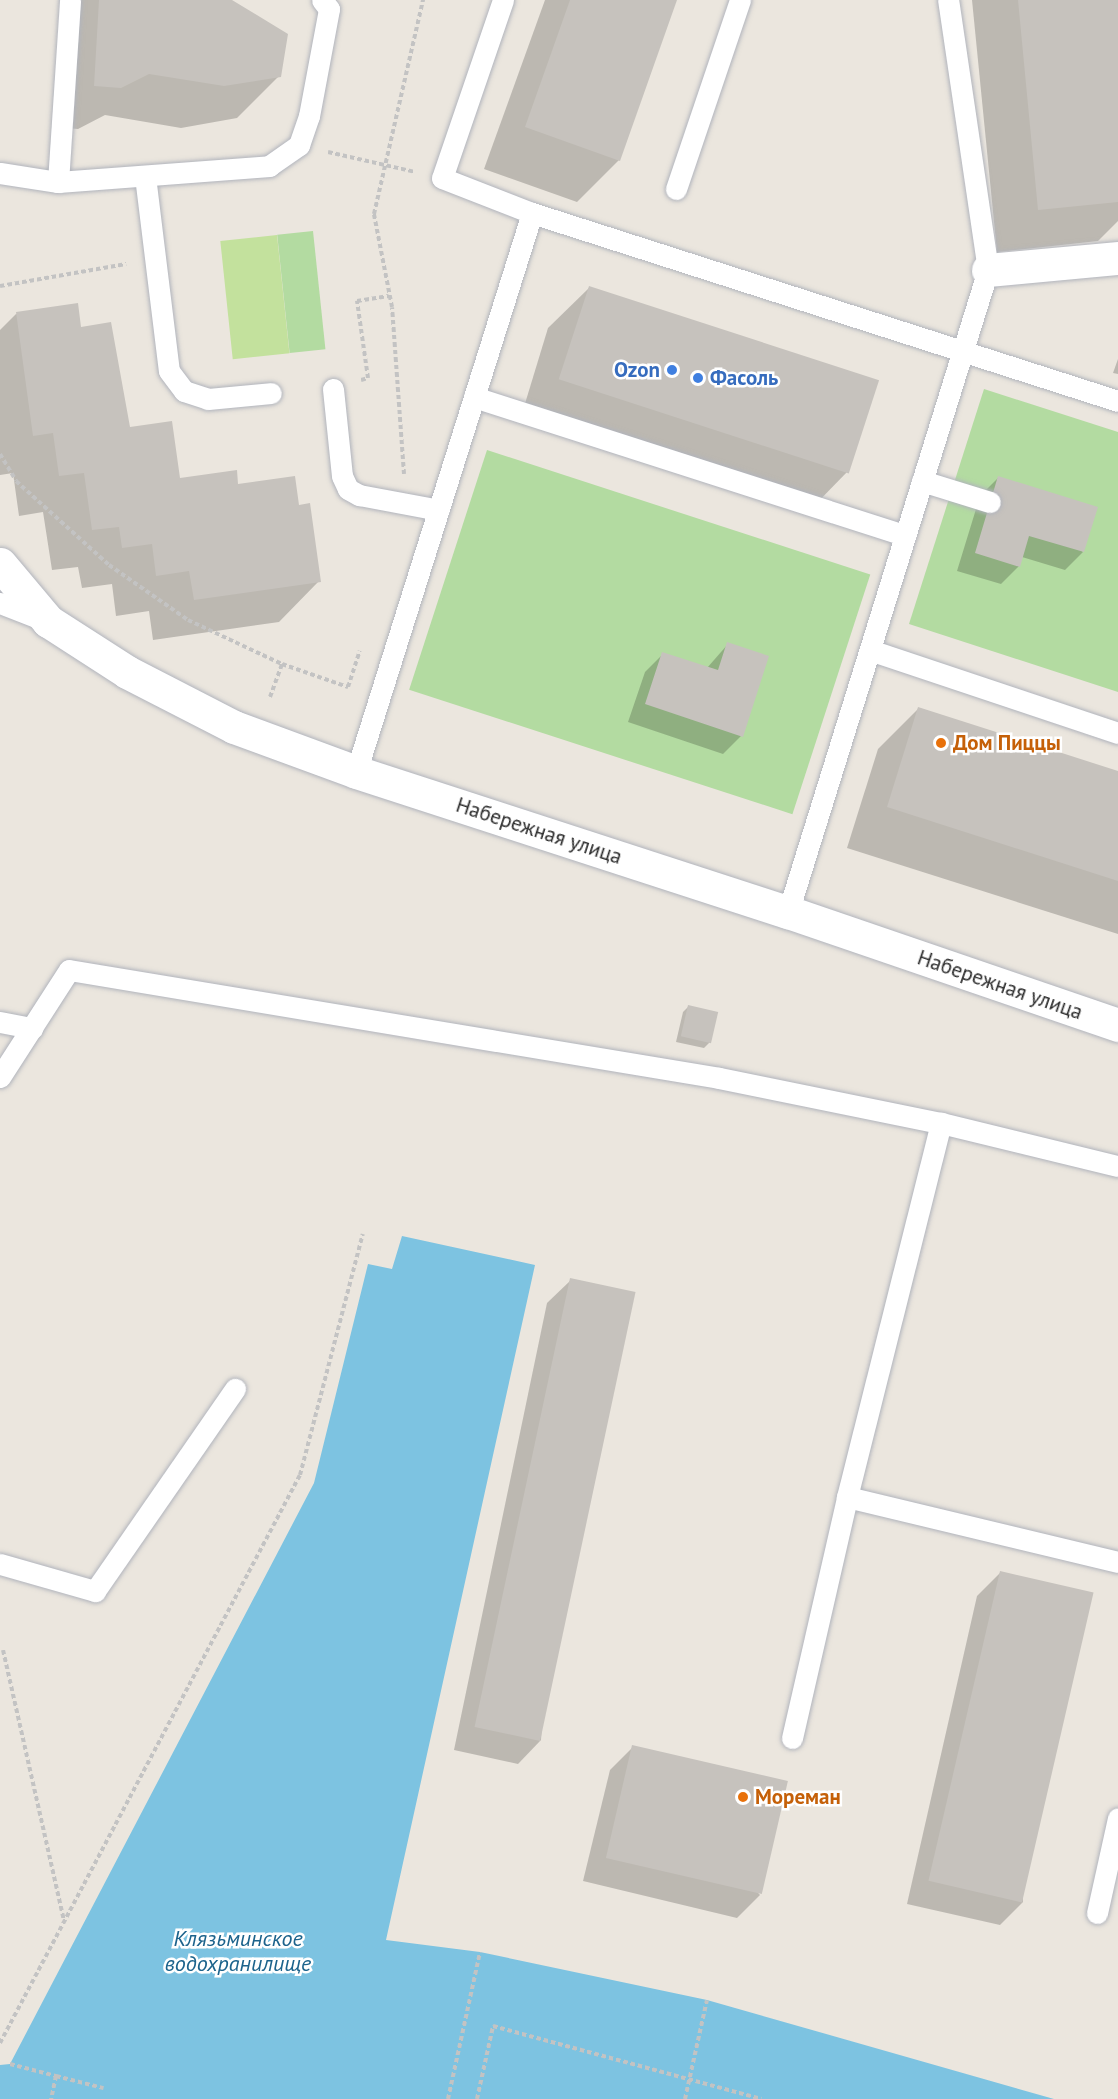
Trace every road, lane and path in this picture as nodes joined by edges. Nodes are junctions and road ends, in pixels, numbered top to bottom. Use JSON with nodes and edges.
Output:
{"nodes":[{"id":1,"x":70,"y":0,"type":"edge"},
{"id":2,"x":322,"y":0,"type":"edge"},
{"id":3,"x":423,"y":0,"type":"edge"},
{"id":4,"x":503,"y":0,"type":"edge"},
{"id":5,"x":740,"y":0,"type":"edge"},
{"id":6,"x":948,"y":0,"type":"edge"},
{"id":7,"x":299,"y":145,"type":"junction"},
{"id":8,"x":385,"y":166,"type":"junction"},
{"id":9,"x":0,"y":173,"type":"edge"},
{"id":10,"x":145,"y":176,"type":"junction"},
{"id":11,"x":58,"y":182,"type":"junction"},
{"id":12,"x":676,"y":189,"type":"dead end"},
{"id":13,"x":532,"y":213,"type":"junction"},
{"id":14,"x":1118,"y":258,"type":"edge"},
{"id":15,"x":134,"y":263,"type":"dead end"},
{"id":16,"x":988,"y":270,"type":"junction"},
{"id":17,"x":0,"y":286,"type":"edge"},
{"id":18,"x":390,"y":296,"type":"junction"},
{"id":19,"x":963,"y":351,"type":"junction"},
{"id":20,"x":357,"y":381,"type":"dead end"},
{"id":21,"x":333,"y":389,"type":"dead end"},
{"id":22,"x":271,"y":393,"type":"dead end"},
{"id":23,"x":474,"y":397,"type":"junction"},
{"id":24,"x":1118,"y":401,"type":"edge"},
{"id":25,"x":0,"y":454,"type":"edge"},
{"id":26,"x":922,"y":481,"type":"junction"},
{"id":27,"x":990,"y":502,"type":"dead end"},
{"id":28,"x":405,"y":504,"type":"junction"},
{"id":29,"x":439,"y":510,"type":"junction"},
{"id":30,"x":905,"y":535,"type":"junction"},
{"id":31,"x":0,"y":564,"type":"edge"},
{"id":32,"x":0,"y":603,"type":"edge"},
{"id":33,"x":48,"y":621,"type":"junction"},
{"id":34,"x":362,"y":644,"type":"dead end"},
{"id":35,"x":870,"y":651,"type":"junction"},
{"id":36,"x":282,"y":664,"type":"junction"},
{"id":37,"x":270,"y":697,"type":"dead end"},
{"id":38,"x":1118,"y":733,"type":"edge"},
{"id":39,"x":356,"y":772,"type":"junction"},
{"id":40,"x":788,"y":912,"type":"junction"},
{"id":41,"x":0,"y":1022,"type":"edge"},
{"id":42,"x":1118,"y":1025,"type":"edge"},
{"id":43,"x":32,"y":1028,"type":"junction"},
{"id":44,"x":0,"y":1077,"type":"edge"},
{"id":45,"x":941,"y":1123,"type":"junction"},
{"id":46,"x":1118,"y":1166,"type":"edge"},
{"id":47,"x":363,"y":1234,"type":"dead end"},
{"id":48,"x":235,"y":1389,"type":"dead end"},
{"id":49,"x":847,"y":1497,"type":"junction"},
{"id":50,"x":1118,"y":1562,"type":"edge"},
{"id":51,"x":0,"y":1564,"type":"edge"},
{"id":52,"x":3,"y":1650,"type":"dead end"},
{"id":53,"x":792,"y":1738,"type":"dead end"},
{"id":54,"x":1118,"y":1818,"type":"edge"},
{"id":55,"x":1097,"y":1913,"type":"dead end"},
{"id":56,"x":64,"y":1922,"type":"junction"},
{"id":57,"x":480,"y":1952,"type":"dead end"},
{"id":58,"x":707,"y":2000,"type":"dead end"},
{"id":59,"x":0,"y":2043,"type":"edge"},
{"id":60,"x":10,"y":2064,"type":"dead end"},
{"id":61,"x":56,"y":2076,"type":"junction"},
{"id":62,"x":691,"y":2080,"type":"junction"},
{"id":63,"x":103,"y":2088,"type":"dead end"},
{"id":64,"x":51,"y":2099,"type":"edge"},
{"id":65,"x":448,"y":2099,"type":"edge"},
{"id":66,"x":477,"y":2099,"type":"edge"},
{"id":67,"x":685,"y":2099,"type":"edge"},
{"id":68,"x":761,"y":2099,"type":"edge"}],
"edges":[{"from":1,"to":11,"type":"lane"},
{"from":2,"to":7,"type":"lane"},
{"from":3,"to":8,"type":"path"},
{"from":4,"to":13,"type":"lane"},
{"from":5,"to":12,"type":"lane"},
{"from":6,"to":16,"type":"lane"},
{"from":7,"to":8,"type":"path"},
{"from":7,"to":10,"type":"lane"},
{"from":8,"to":18,"type":"path"},
{"from":9,"to":11,"type":"lane"},
{"from":10,"to":11,"type":"lane"},
{"from":10,"to":22,"type":"lane"},
{"from":13,"to":19,"type":"lane"},
{"from":13,"to":23,"type":"lane"},
{"from":14,"to":16,"type":"street"},
{"from":15,"to":17,"type":"path"},
{"from":16,"to":19,"type":"lane"},
{"from":18,"to":20,"type":"path"},
{"from":18,"to":28,"type":"path"},
{"from":19,"to":24,"type":"lane"},
{"from":19,"to":26,"type":"lane"},
{"from":21,"to":28,"type":"lane"},
{"from":23,"to":29,"type":"lane"},
{"from":23,"to":30,"type":"lane"},
{"from":25,"to":36,"type":"path"},
{"from":26,"to":27,"type":"lane"},
{"from":26,"to":30,"type":"lane"},
{"from":28,"to":29,"type":"lane"},
{"from":29,"to":39,"type":"lane"},
{"from":30,"to":35,"type":"lane"},
{"from":31,"to":33,"type":"street","name":"Набережная улица"},
{"from":32,"to":33,"type":"lane"},
{"from":33,"to":39,"type":"street","name":"Набережная улица"},
{"from":34,"to":36,"type":"path"},
{"from":35,"to":38,"type":"lane"},
{"from":35,"to":40,"type":"lane"},
{"from":36,"to":37,"type":"path"},
{"from":39,"to":40,"type":"street","name":"Набережная улица"},
{"from":40,"to":42,"type":"street","name":"Набережная улица"},
{"from":41,"to":43,"type":"lane"},
{"from":43,"to":44,"type":"lane"},
{"from":43,"to":45,"type":"lane"},
{"from":45,"to":46,"type":"lane"},
{"from":45,"to":49,"type":"lane"},
{"from":47,"to":56,"type":"path"},
{"from":48,"to":51,"type":"lane"},
{"from":49,"to":50,"type":"lane"},
{"from":49,"to":53,"type":"lane"},
{"from":52,"to":56,"type":"path"},
{"from":54,"to":55,"type":"lane"},
{"from":56,"to":59,"type":"path"},
{"from":57,"to":65,"type":"path"},
{"from":58,"to":62,"type":"path"},
{"from":60,"to":61,"type":"path"},
{"from":61,"to":63,"type":"path"},
{"from":61,"to":64,"type":"path"},
{"from":62,"to":66,"type":"path"},
{"from":62,"to":67,"type":"path"},
{"from":62,"to":68,"type":"path"}]}
